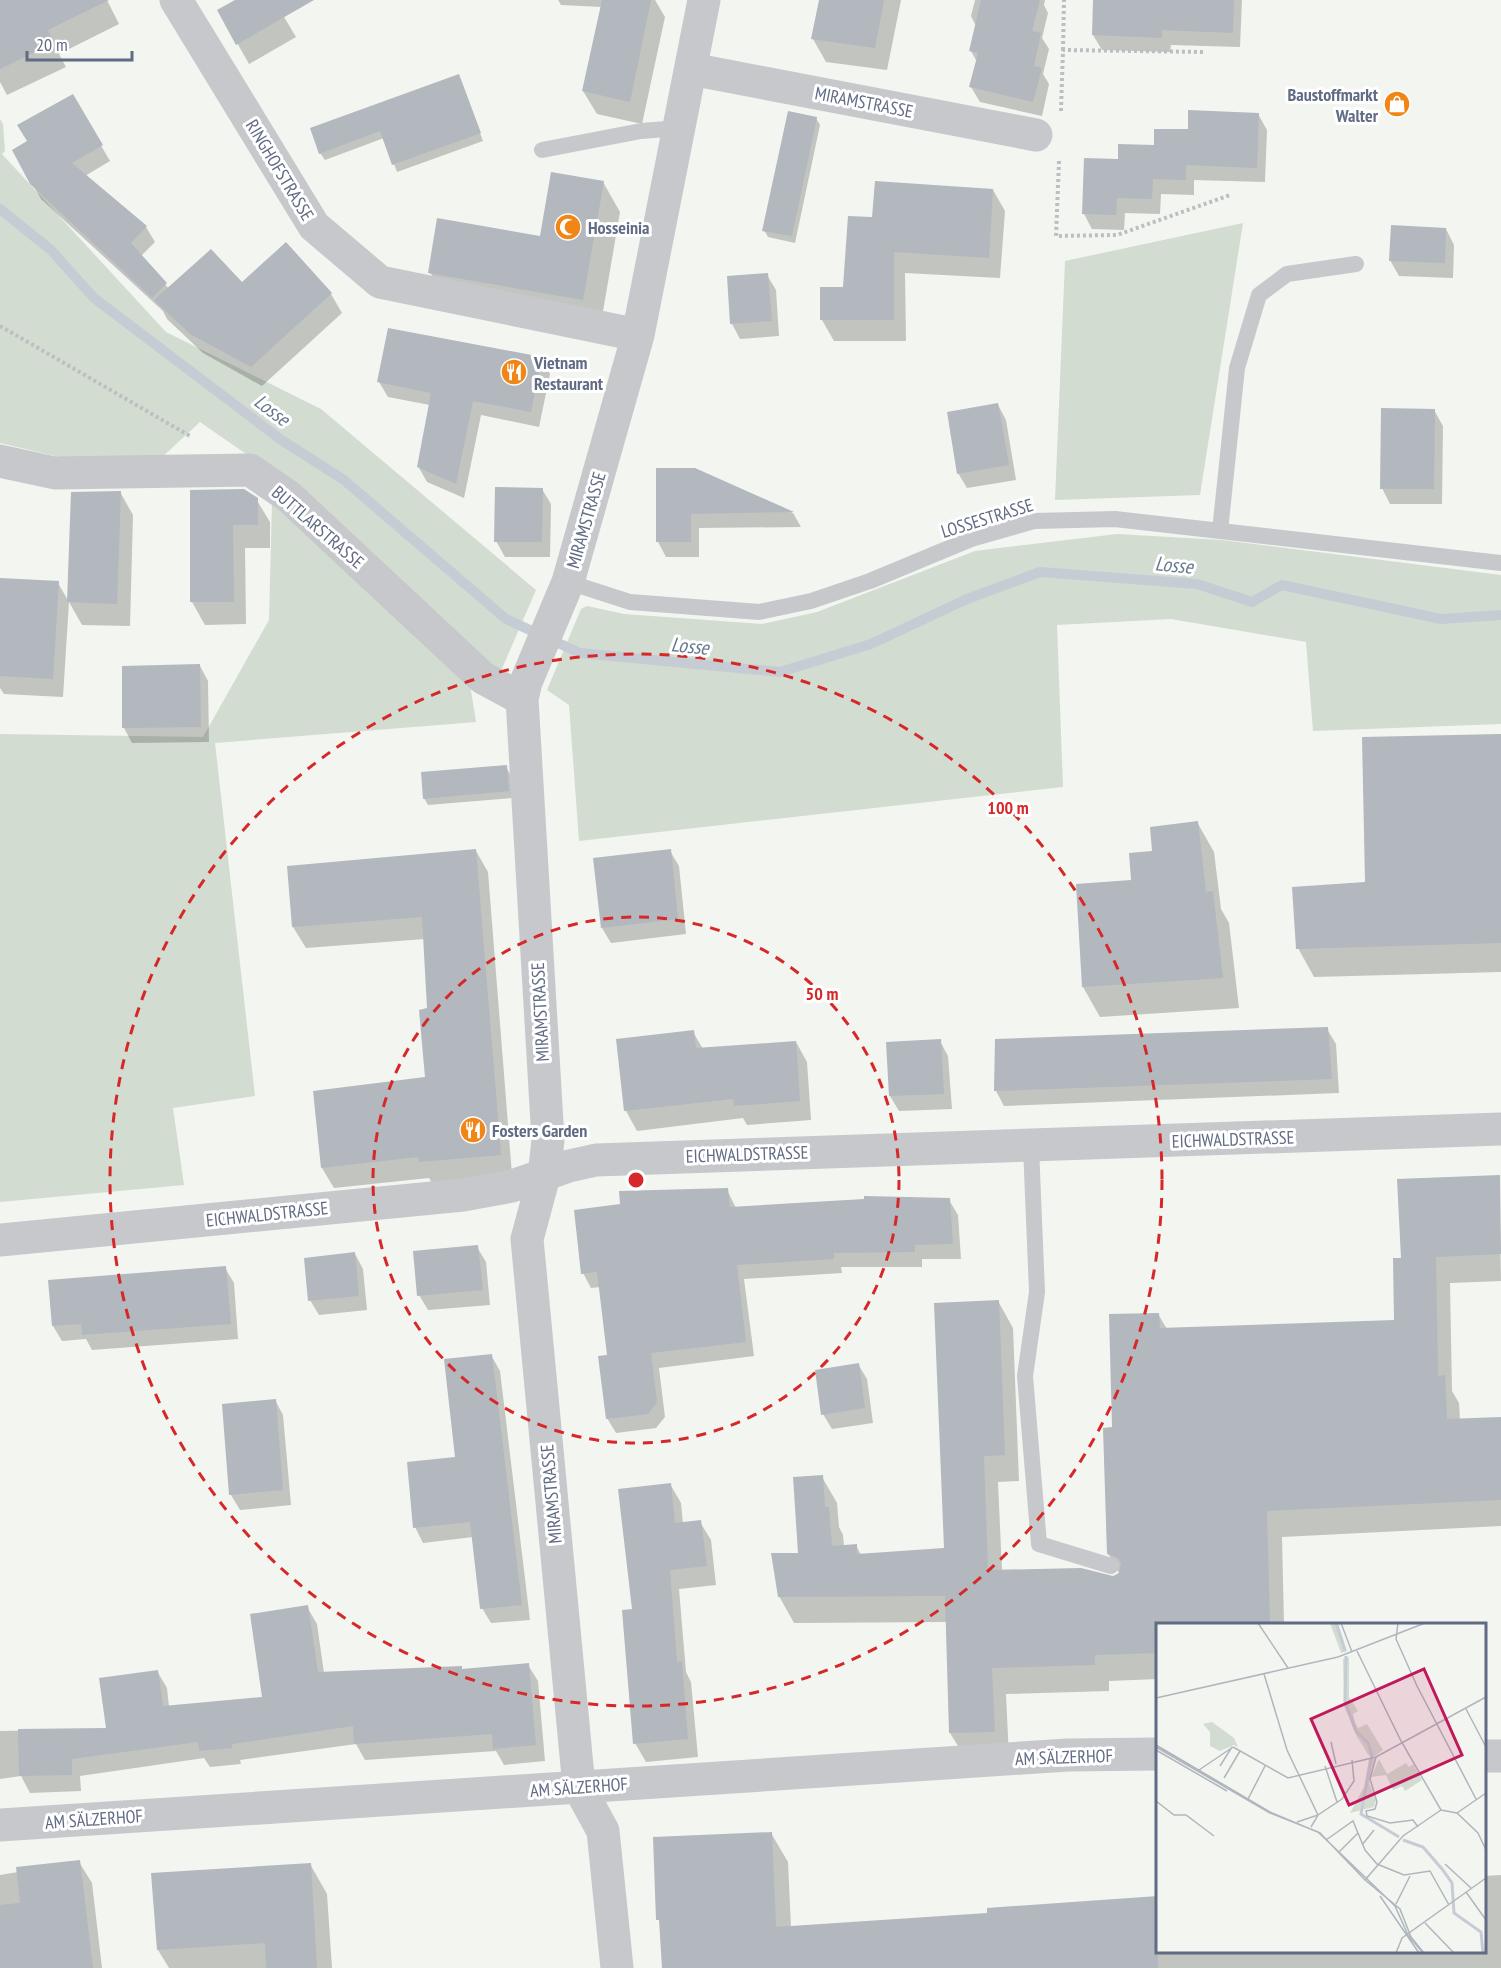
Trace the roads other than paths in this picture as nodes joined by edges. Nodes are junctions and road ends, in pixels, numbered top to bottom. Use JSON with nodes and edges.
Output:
{"nodes":[{"id":1,"x":176,"y":0,"type":"edge"},
{"id":2,"x":705,"y":0,"type":"edge"},
{"id":3,"x":692,"y":69,"type":"junction"},
{"id":4,"x":1048,"y":125,"type":"road end"},
{"id":5,"x":680,"y":128,"type":"junction"},
{"id":6,"x":542,"y":150,"type":"dead end"},
{"id":7,"x":1356,"y":264,"type":"dead end"},
{"id":8,"x":639,"y":335,"type":"junction"},
{"id":9,"x":0,"y":461,"type":"edge"},
{"id":10,"x":1220,"y":531,"type":"junction"},
{"id":11,"x":1501,"y":563,"type":"edge"},
{"id":12,"x":564,"y":591,"type":"junction"},
{"id":13,"x":524,"y":690,"type":"junction"},
{"id":14,"x":1501,"y":1129,"type":"edge"},
{"id":15,"x":1031,"y":1147,"type":"junction"},
{"id":16,"x":544,"y":1176,"type":"junction"},
{"id":17,"x":0,"y":1240,"type":"edge"},
{"id":18,"x":1111,"y":1566,"type":"dead end"},
{"id":19,"x":1156,"y":1754,"type":"edge"},
{"id":20,"x":579,"y":1787,"type":"junction"},
{"id":21,"x":0,"y":1825,"type":"edge"},
{"id":22,"x":617,"y":1968,"type":"edge"}],
"edges":[{"from":1,"to":8,"type":"street","name":"RINGHOFSTRASSE"},
{"from":2,"to":3,"type":"street","name":"MIRAMSTRASSE"},
{"from":3,"to":4,"type":"street","name":"MIRAMSTRASSE"},
{"from":3,"to":5,"type":"street","name":"MIRAMSTRASSE"},
{"from":5,"to":6,"type":"lane"},
{"from":5,"to":8,"type":"street","name":"MIRAMSTRASSE"},
{"from":7,"to":10,"type":"lane"},
{"from":8,"to":12,"type":"street","name":"MIRAMSTRASSE"},
{"from":9,"to":13,"type":"street","name":"BUTTLARSTRASSE"},
{"from":10,"to":11,"type":"lane","name":"LOSSESTRASSE"},
{"from":10,"to":12,"type":"lane","name":"LOSSESTRASSE"},
{"from":12,"to":13,"type":"street","name":"MIRAMSTRASSE"},
{"from":13,"to":16,"type":"street","name":"MIRAMSTRASSE"},
{"from":14,"to":15,"type":"street","name":"EICHWALDSTRASSE"},
{"from":15,"to":16,"type":"street","name":"EICHWALDSTRASSE"},
{"from":15,"to":18,"type":"lane"},
{"from":16,"to":17,"type":"street","name":"EICHWALDSTRASSE"},
{"from":16,"to":20,"type":"street","name":"MIRAMSTRASSE"},
{"from":19,"to":20,"type":"street","name":"AM SÄLZERHOF"},
{"from":20,"to":21,"type":"street","name":"AM SÄLZERHOF"},
{"from":20,"to":22,"type":"street","name":"MIRAMSTRASSE"}]}
